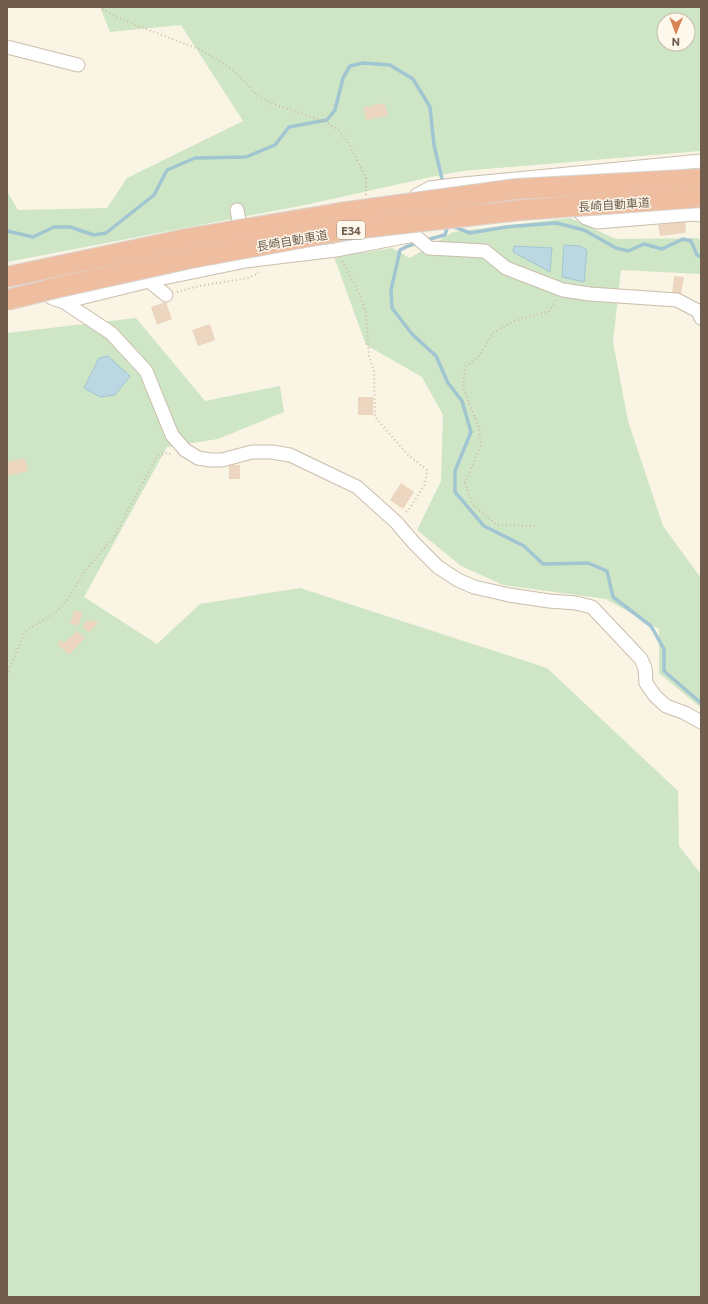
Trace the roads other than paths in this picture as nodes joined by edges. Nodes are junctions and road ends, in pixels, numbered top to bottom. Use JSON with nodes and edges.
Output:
{"nodes":[{"id":1,"x":7,"y":47,"type":"edge"},
{"id":2,"x":78,"y":65,"type":"dead end"},
{"id":3,"x":701,"y":161,"type":"edge"},
{"id":4,"x":540,"y":176,"type":"junction"},
{"id":5,"x":701,"y":179,"type":"edge"},
{"id":6,"x":701,"y":197,"type":"edge"},
{"id":7,"x":237,"y":210,"type":"dead end"},
{"id":8,"x":701,"y":215,"type":"edge"},
{"id":9,"x":414,"y":235,"type":"junction"},
{"id":10,"x":246,"y":261,"type":"junction"},
{"id":11,"x":7,"y":277,"type":"edge"},
{"id":12,"x":149,"y":281,"type":"junction"},
{"id":13,"x":166,"y":295,"type":"road end"},
{"id":14,"x":7,"y":300,"type":"edge"},
{"id":15,"x":701,"y":318,"type":"edge"},
{"id":16,"x":701,"y":722,"type":"edge"}],
"edges":[{"from":1,"to":2,"type":"street"},
{"from":3,"to":4,"type":"street"},
{"from":4,"to":8,"type":"street"},
{"from":4,"to":9,"type":"street"},
{"from":5,"to":11,"type":"highway","name":"長崎自動車道","number":"E34","bridge":true},
{"from":6,"to":14,"type":"highway","name":"長崎自動車道","number":"E34","bridge":true},
{"from":7,"to":10,"type":"street"},
{"from":9,"to":10,"type":"street"},
{"from":9,"to":15,"type":"street"},
{"from":10,"to":12,"type":"street"},
{"from":12,"to":13,"type":"street"},
{"from":12,"to":16,"type":"street"}]}
